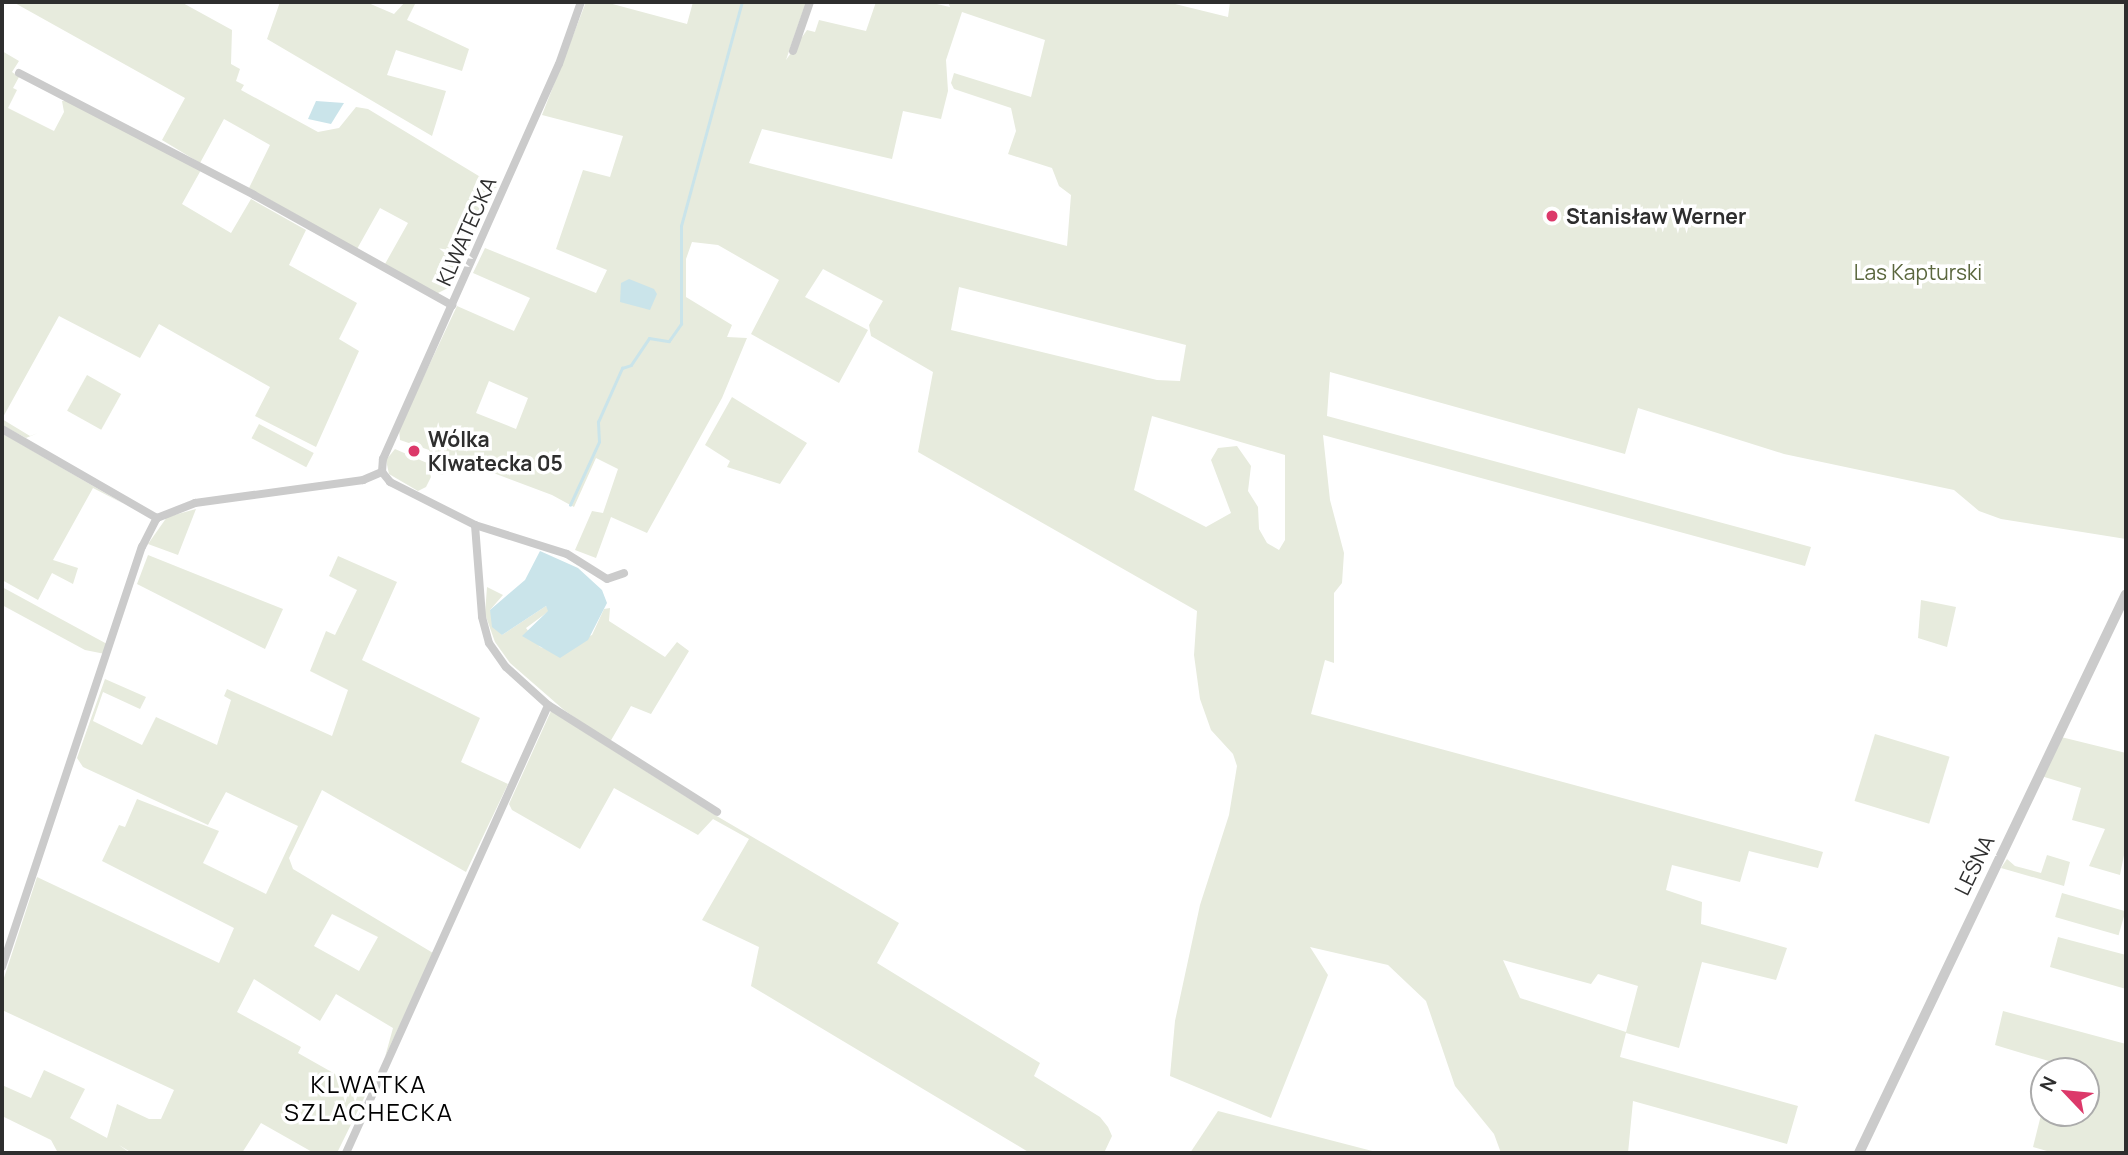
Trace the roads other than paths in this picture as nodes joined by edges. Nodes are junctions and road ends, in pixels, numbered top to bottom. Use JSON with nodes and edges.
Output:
{"nodes":[{"id":1,"x":581,"y":2,"type":"edge"},
{"id":2,"x":810,"y":2,"type":"edge"},
{"id":3,"x":793,"y":51,"type":"dead end"},
{"id":4,"x":19,"y":73,"type":"dead end"},
{"id":5,"x":452,"y":305,"type":"junction"},
{"id":6,"x":2,"y":429,"type":"edge"},
{"id":7,"x":382,"y":472,"type":"junction"},
{"id":8,"x":157,"y":519,"type":"junction"},
{"id":9,"x":475,"y":525,"type":"junction"},
{"id":10,"x":624,"y":573,"type":"dead end"},
{"id":11,"x":2126,"y":594,"type":"edge"},
{"id":12,"x":548,"y":705,"type":"junction"},
{"id":13,"x":717,"y":812,"type":"dead end"},
{"id":14,"x":2,"y":967,"type":"edge"},
{"id":15,"x":346,"y":1153,"type":"edge"},
{"id":16,"x":1859,"y":1153,"type":"edge"}],
"edges":[{"from":1,"to":5,"type":"street","name":"KLWATECKA"},
{"from":2,"to":3,"type":"street"},
{"from":4,"to":5,"type":"street"},
{"from":5,"to":7,"type":"street","name":"KLWATECKA"},
{"from":6,"to":8,"type":"street"},
{"from":7,"to":8,"type":"street"},
{"from":7,"to":9,"type":"street"},
{"from":8,"to":14,"type":"street"},
{"from":9,"to":10,"type":"street"},
{"from":9,"to":12,"type":"street"},
{"from":11,"to":16,"type":"street","name":"LEŚNA"},
{"from":12,"to":13,"type":"street"},
{"from":12,"to":15,"type":"street"}]}
